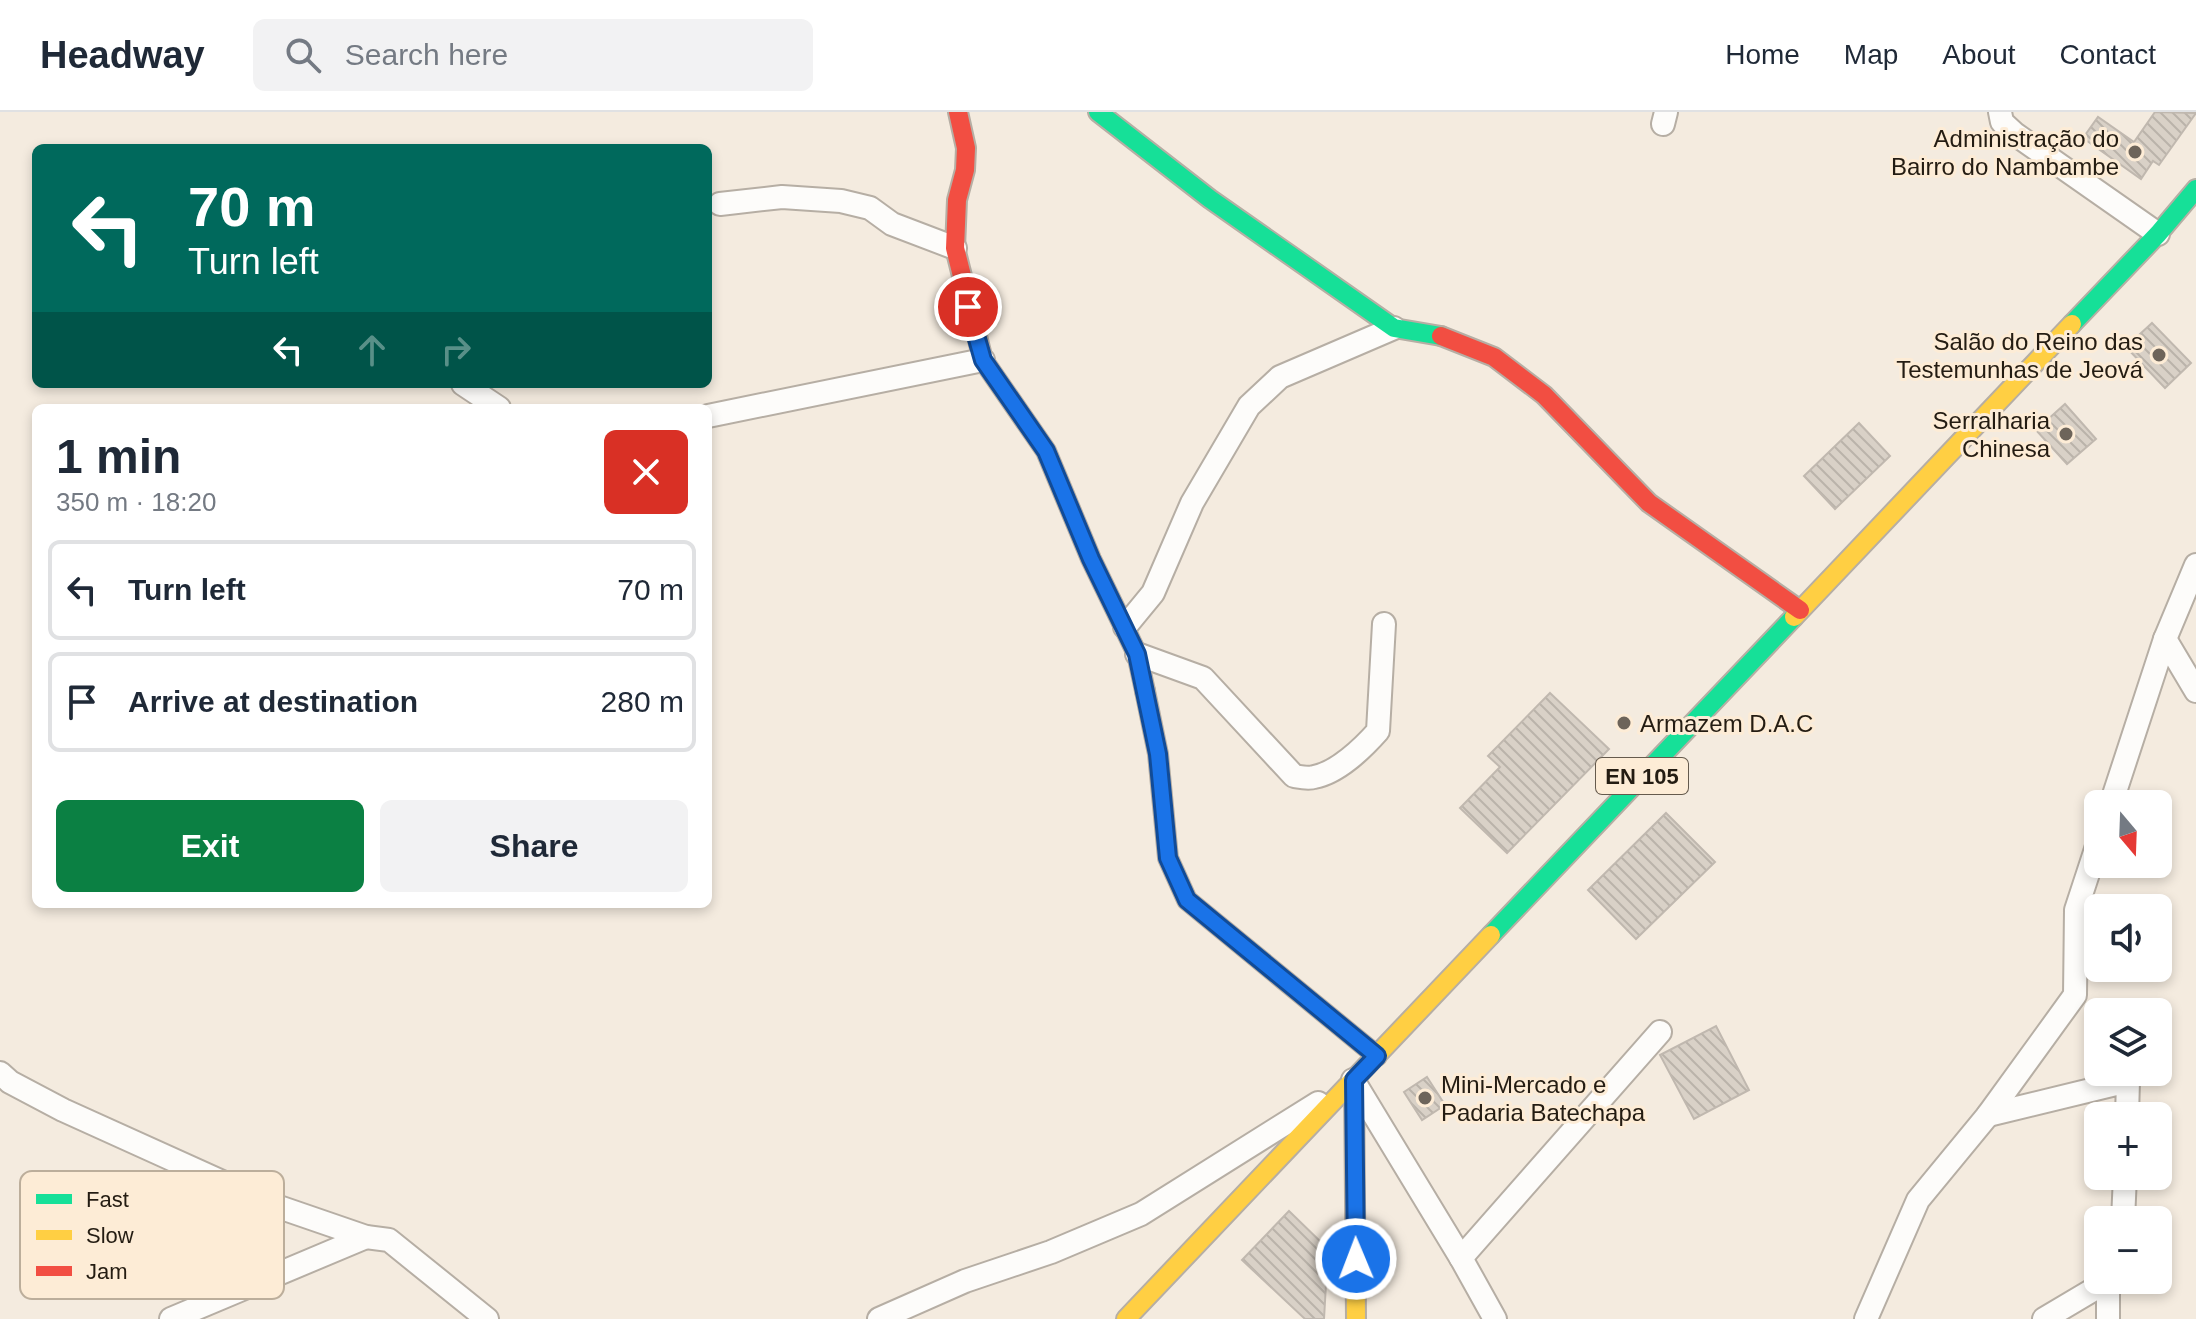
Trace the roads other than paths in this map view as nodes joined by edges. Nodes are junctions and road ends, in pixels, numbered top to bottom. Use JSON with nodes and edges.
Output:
{"nodes":[{"id":1,"x":958,"y":112,"type":"edge"},
{"id":2,"x":1098,"y":112,"type":"edge"},
{"id":3,"x":2000,"y":112,"type":"edge"},
{"id":4,"x":2196,"y":189,"type":"edge"},
{"id":5,"x":720,"y":204,"type":"dead end"},
{"id":6,"x":2158,"y":234,"type":"junction"},
{"id":7,"x":955,"y":248,"type":"junction"},
{"id":8,"x":1394,"y":328,"type":"junction"},
{"id":9,"x":983,"y":360,"type":"junction"},
{"id":10,"x":469,"y":388,"type":"edge"},
{"id":11,"x":493,"y":404,"type":"edge"},
{"id":12,"x":712,"y":415,"type":"edge"},
{"id":13,"x":2196,"y":565,"type":"edge"},
{"id":14,"x":1800,"y":610,"type":"junction"},
{"id":15,"x":1384,"y":624,"type":"dead end"},
{"id":16,"x":1125,"y":627,"type":"junction"},
{"id":17,"x":2165,"y":639,"type":"junction"},
{"id":18,"x":1137,"y":654,"type":"junction"},
{"id":19,"x":2196,"y":691,"type":"edge"},
{"id":20,"x":2116,"y":790,"type":"edge"},
{"id":21,"x":2087,"y":878,"type":"edge"},
{"id":22,"x":1660,"y":1032,"type":"dead end"},
{"id":23,"x":1377,"y":1056,"type":"junction"},
{"id":24,"x":0,"y":1073,"type":"edge"},
{"id":25,"x":1354,"y":1080,"type":"junction"},
{"id":26,"x":2127,"y":1102,"type":"edge"},
{"id":27,"x":1988,"y":1115,"type":"junction"},
{"id":28,"x":198,"y":1171,"type":"edge"},
{"id":29,"x":284,"y":1209,"type":"edge"},
{"id":30,"x":366,"y":1237,"type":"junction"},
{"id":31,"x":1461,"y":1258,"type":"junction"},
{"id":32,"x":284,"y":1271,"type":"edge"},
{"id":33,"x":2086,"y":1294,"type":"edge"},
{"id":34,"x":2108,"y":1294,"type":"edge"},
{"id":35,"x":217,"y":1299,"type":"edge"},
{"id":36,"x":171,"y":1319,"type":"edge"},
{"id":37,"x":487,"y":1319,"type":"edge"},
{"id":38,"x":879,"y":1319,"type":"edge"},
{"id":39,"x":1126,"y":1319,"type":"edge"},
{"id":40,"x":1356,"y":1319,"type":"edge"},
{"id":41,"x":1495,"y":1319,"type":"edge"},
{"id":42,"x":1866,"y":1319,"type":"edge"},
{"id":43,"x":2044,"y":1319,"type":"edge"},
{"id":44,"x":2108,"y":1319,"type":"edge"}],
"edges":[{"from":1,"to":7,"type":"street"},
{"from":2,"to":8,"type":"street"},
{"from":3,"to":6,"type":"street"},
{"from":4,"to":6,"type":"street"},
{"from":5,"to":7,"type":"street"},
{"from":6,"to":14,"type":"street","number":"EN 105"},
{"from":7,"to":9,"type":"street"},
{"from":8,"to":14,"type":"street"},
{"from":8,"to":16,"type":"street"},
{"from":9,"to":12,"type":"street"},
{"from":9,"to":16,"type":"street"},
{"from":10,"to":11,"type":"street"},
{"from":13,"to":17,"type":"street"},
{"from":14,"to":23,"type":"street","number":"EN 105"},
{"from":15,"to":18,"type":"street"},
{"from":16,"to":18,"type":"street"},
{"from":17,"to":19,"type":"street"},
{"from":17,"to":20,"type":"street"},
{"from":18,"to":23,"type":"street"},
{"from":21,"to":27,"type":"street"},
{"from":22,"to":31,"type":"street"},
{"from":23,"to":25,"type":"street","number":"EN 105"},
{"from":24,"to":28,"type":"street"},
{"from":25,"to":31,"type":"street"},
{"from":25,"to":38,"type":"street"},
{"from":25,"to":39,"type":"street","number":"EN 105"},
{"from":25,"to":40,"type":"street"},
{"from":26,"to":27,"type":"street"},
{"from":27,"to":42,"type":"street"},
{"from":29,"to":30,"type":"street"},
{"from":30,"to":32,"type":"street"},
{"from":30,"to":37,"type":"street"},
{"from":31,"to":41,"type":"street"},
{"from":33,"to":43,"type":"street"},
{"from":34,"to":44,"type":"street"},
{"from":35,"to":36,"type":"street"}]}
